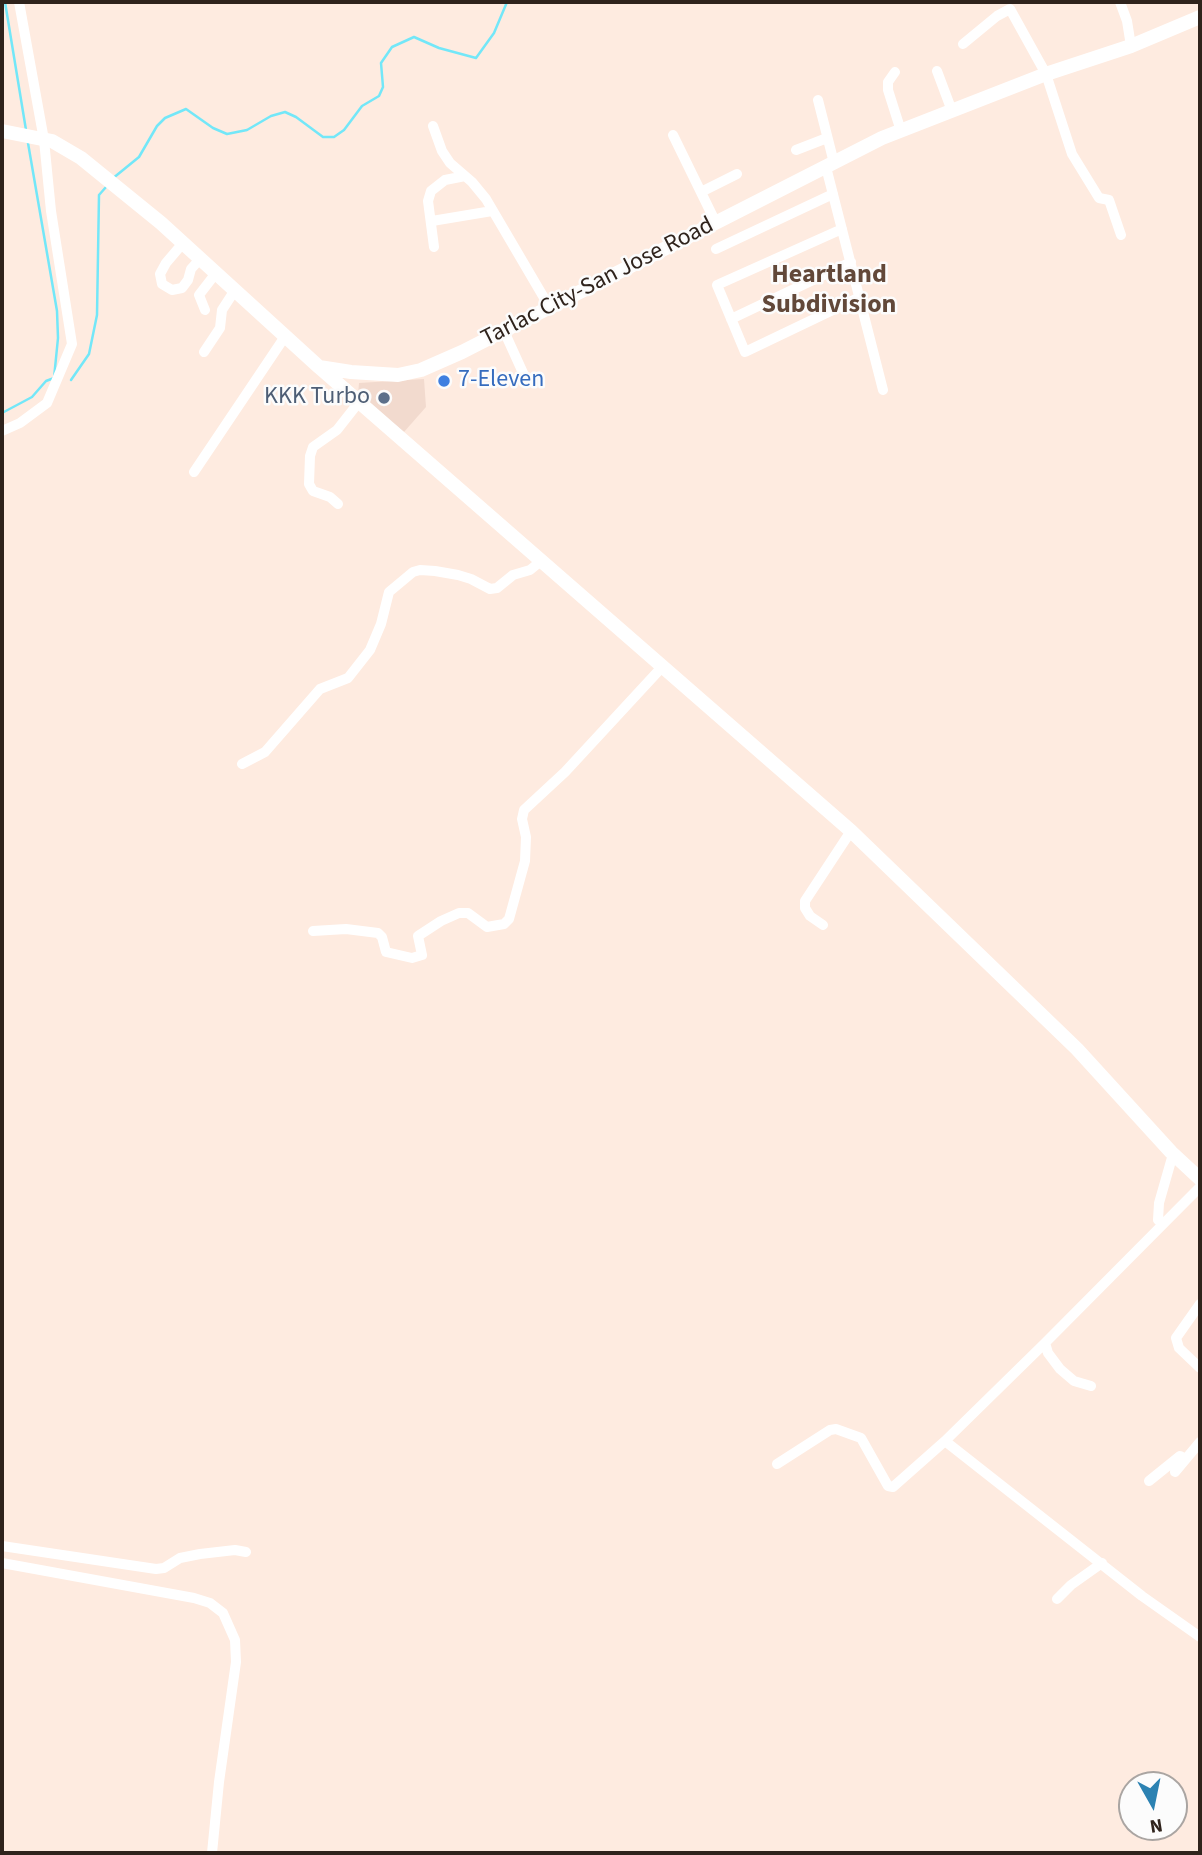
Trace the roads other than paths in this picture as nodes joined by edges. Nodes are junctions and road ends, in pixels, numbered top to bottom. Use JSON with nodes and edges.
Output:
{"nodes":[{"id":1,"x":19,"y":2,"type":"edge"},
{"id":2,"x":1120,"y":2,"type":"edge"},
{"id":3,"x":1200,"y":17,"type":"edge"},
{"id":4,"x":963,"y":44,"type":"dead end"},
{"id":5,"x":1131,"y":46,"type":"junction"},
{"id":6,"x":937,"y":71,"type":"dead end"},
{"id":7,"x":895,"y":72,"type":"dead end"},
{"id":8,"x":1045,"y":74,"type":"junction"},
{"id":9,"x":818,"y":100,"type":"dead end"},
{"id":10,"x":952,"y":111,"type":"junction"},
{"id":11,"x":433,"y":126,"type":"dead end"},
{"id":12,"x":901,"y":131,"type":"junction"},
{"id":13,"x":6,"y":132,"type":"edge"},
{"id":14,"x":673,"y":135,"type":"dead end"},
{"id":15,"x":827,"y":138,"type":"junction"},
{"id":16,"x":41,"y":139,"type":"junction"},
{"id":17,"x":796,"y":150,"type":"dead end"},
{"id":18,"x":830,"y":165,"type":"junction"},
{"id":19,"x":737,"y":174,"type":"dead end"},
{"id":20,"x":465,"y":176,"type":"junction"},
{"id":21,"x":701,"y":192,"type":"junction"},
{"id":22,"x":833,"y":194,"type":"junction"},
{"id":23,"x":492,"y":211,"type":"junction"},
{"id":24,"x":432,"y":221,"type":"junction"},
{"id":25,"x":716,"y":223,"type":"junction"},
{"id":26,"x":842,"y":229,"type":"junction"},
{"id":27,"x":1121,"y":235,"type":"dead end"},
{"id":28,"x":183,"y":243,"type":"junction"},
{"id":29,"x":434,"y":247,"type":"dead end"},
{"id":30,"x":716,"y":249,"type":"dead end"},
{"id":31,"x":200,"y":259,"type":"junction"},
{"id":32,"x":851,"y":262,"type":"junction"},
{"id":33,"x":216,"y":273,"type":"junction"},
{"id":34,"x":234,"y":290,"type":"junction"},
{"id":35,"x":860,"y":297,"type":"junction"},
{"id":36,"x":550,"y":308,"type":"junction"},
{"id":37,"x":205,"y":310,"type":"dead end"},
{"id":38,"x":731,"y":319,"type":"junction"},
{"id":39,"x":504,"y":331,"type":"junction"},
{"id":40,"x":286,"y":335,"type":"junction"},
{"id":41,"x":204,"y":352,"type":"dead end"},
{"id":42,"x":319,"y":367,"type":"junction"},
{"id":43,"x":523,"y":374,"type":"dead end"},
{"id":44,"x":883,"y":390,"type":"dead end"},
{"id":45,"x":359,"y":402,"type":"junction"},
{"id":46,"x":2,"y":431,"type":"edge"},
{"id":47,"x":194,"y":472,"type":"dead end"},
{"id":48,"x":338,"y":505,"type":"dead end"},
{"id":49,"x":541,"y":561,"type":"junction"},
{"id":50,"x":663,"y":666,"type":"junction"},
{"id":51,"x":242,"y":764,"type":"dead end"},
{"id":52,"x":851,"y":831,"type":"junction"},
{"id":53,"x":823,"y":925,"type":"dead end"},
{"id":54,"x":313,"y":931,"type":"dead end"},
{"id":55,"x":1173,"y":1154,"type":"junction"},
{"id":56,"x":1200,"y":1179,"type":"edge"},
{"id":57,"x":1200,"y":1187,"type":"edge"},
{"id":58,"x":1158,"y":1220,"type":"dead end"},
{"id":59,"x":1200,"y":1304,"type":"edge"},
{"id":60,"x":1045,"y":1343,"type":"junction"},
{"id":61,"x":1200,"y":1368,"type":"edge"},
{"id":62,"x":1091,"y":1385,"type":"dead end"},
{"id":63,"x":945,"y":1441,"type":"junction"},
{"id":64,"x":1200,"y":1443,"type":"edge"},
{"id":65,"x":1186,"y":1459,"type":"junction"},
{"id":66,"x":777,"y":1464,"type":"dead end"},
{"id":67,"x":1175,"y":1472,"type":"dead end"},
{"id":68,"x":1149,"y":1481,"type":"dead end"},
{"id":69,"x":2,"y":1546,"type":"edge"},
{"id":70,"x":246,"y":1552,"type":"dead end"},
{"id":71,"x":2,"y":1563,"type":"edge"},
{"id":72,"x":1102,"y":1563,"type":"junction"},
{"id":73,"x":1057,"y":1599,"type":"dead end"},
{"id":74,"x":1200,"y":1637,"type":"edge"},
{"id":75,"x":212,"y":1853,"type":"edge"}],
"edges":[{"from":1,"to":16,"type":"street"},
{"from":2,"to":5,"type":"street"},
{"from":3,"to":5,"type":"main road","name":"Tarlac City-San Jose Road"},
{"from":4,"to":8,"type":"street"},
{"from":5,"to":8,"type":"main road","name":"Tarlac City-San Jose Road"},
{"from":6,"to":10,"type":"street"},
{"from":7,"to":12,"type":"street"},
{"from":8,"to":10,"type":"main road","name":"Tarlac City-San Jose Road"},
{"from":8,"to":27,"type":"street"},
{"from":9,"to":15,"type":"street"},
{"from":10,"to":12,"type":"main road","name":"Tarlac City-San Jose Road"},
{"from":11,"to":20,"type":"street"},
{"from":12,"to":18,"type":"main road","name":"Tarlac City-San Jose Road"},
{"from":13,"to":16,"type":"main road"},
{"from":14,"to":21,"type":"street"},
{"from":15,"to":17,"type":"street"},
{"from":15,"to":18,"type":"street"},
{"from":16,"to":28,"type":"main road"},
{"from":16,"to":46,"type":"street"},
{"from":18,"to":22,"type":"street"},
{"from":18,"to":25,"type":"main road","name":"Tarlac City-San Jose Road"},
{"from":19,"to":21,"type":"street"},
{"from":20,"to":23,"type":"street"},
{"from":20,"to":24,"type":"street"},
{"from":21,"to":25,"type":"street"},
{"from":22,"to":26,"type":"street"},
{"from":22,"to":30,"type":"street"},
{"from":23,"to":24,"type":"street"},
{"from":23,"to":36,"type":"street"},
{"from":24,"to":29,"type":"street"},
{"from":25,"to":36,"type":"main road","name":"Tarlac City-San Jose Road"},
{"from":26,"to":32,"type":"street"},
{"from":26,"to":38,"type":"street"},
{"from":28,"to":31,"type":"main road"},
{"from":28,"to":31,"type":"street"},
{"from":31,"to":33,"type":"main road"},
{"from":32,"to":35,"type":"street"},
{"from":32,"to":38,"type":"street"},
{"from":33,"to":34,"type":"main road"},
{"from":33,"to":37,"type":"street"},
{"from":34,"to":40,"type":"main road"},
{"from":34,"to":41,"type":"street"},
{"from":35,"to":38,"type":"street"},
{"from":35,"to":44,"type":"street"},
{"from":36,"to":39,"type":"main road","name":"Tarlac City-San Jose Road"},
{"from":39,"to":42,"type":"main road","name":"Tarlac City-San Jose Road"},
{"from":39,"to":43,"type":"street"},
{"from":40,"to":42,"type":"main road"},
{"from":40,"to":47,"type":"street"},
{"from":42,"to":45,"type":"main road"},
{"from":45,"to":48,"type":"street"},
{"from":45,"to":49,"type":"main road"},
{"from":49,"to":50,"type":"main road"},
{"from":49,"to":51,"type":"street"},
{"from":50,"to":52,"type":"main road"},
{"from":50,"to":54,"type":"street"},
{"from":52,"to":53,"type":"street"},
{"from":52,"to":55,"type":"main road"},
{"from":55,"to":56,"type":"main road"},
{"from":55,"to":58,"type":"street"},
{"from":57,"to":60,"type":"street"},
{"from":59,"to":61,"type":"street"},
{"from":60,"to":62,"type":"street"},
{"from":60,"to":63,"type":"street"},
{"from":63,"to":66,"type":"street"},
{"from":63,"to":72,"type":"street"},
{"from":64,"to":65,"type":"street"},
{"from":65,"to":67,"type":"street"},
{"from":65,"to":68,"type":"street"},
{"from":69,"to":70,"type":"street"},
{"from":71,"to":75,"type":"street"},
{"from":72,"to":73,"type":"street"},
{"from":72,"to":74,"type":"street"}]}
